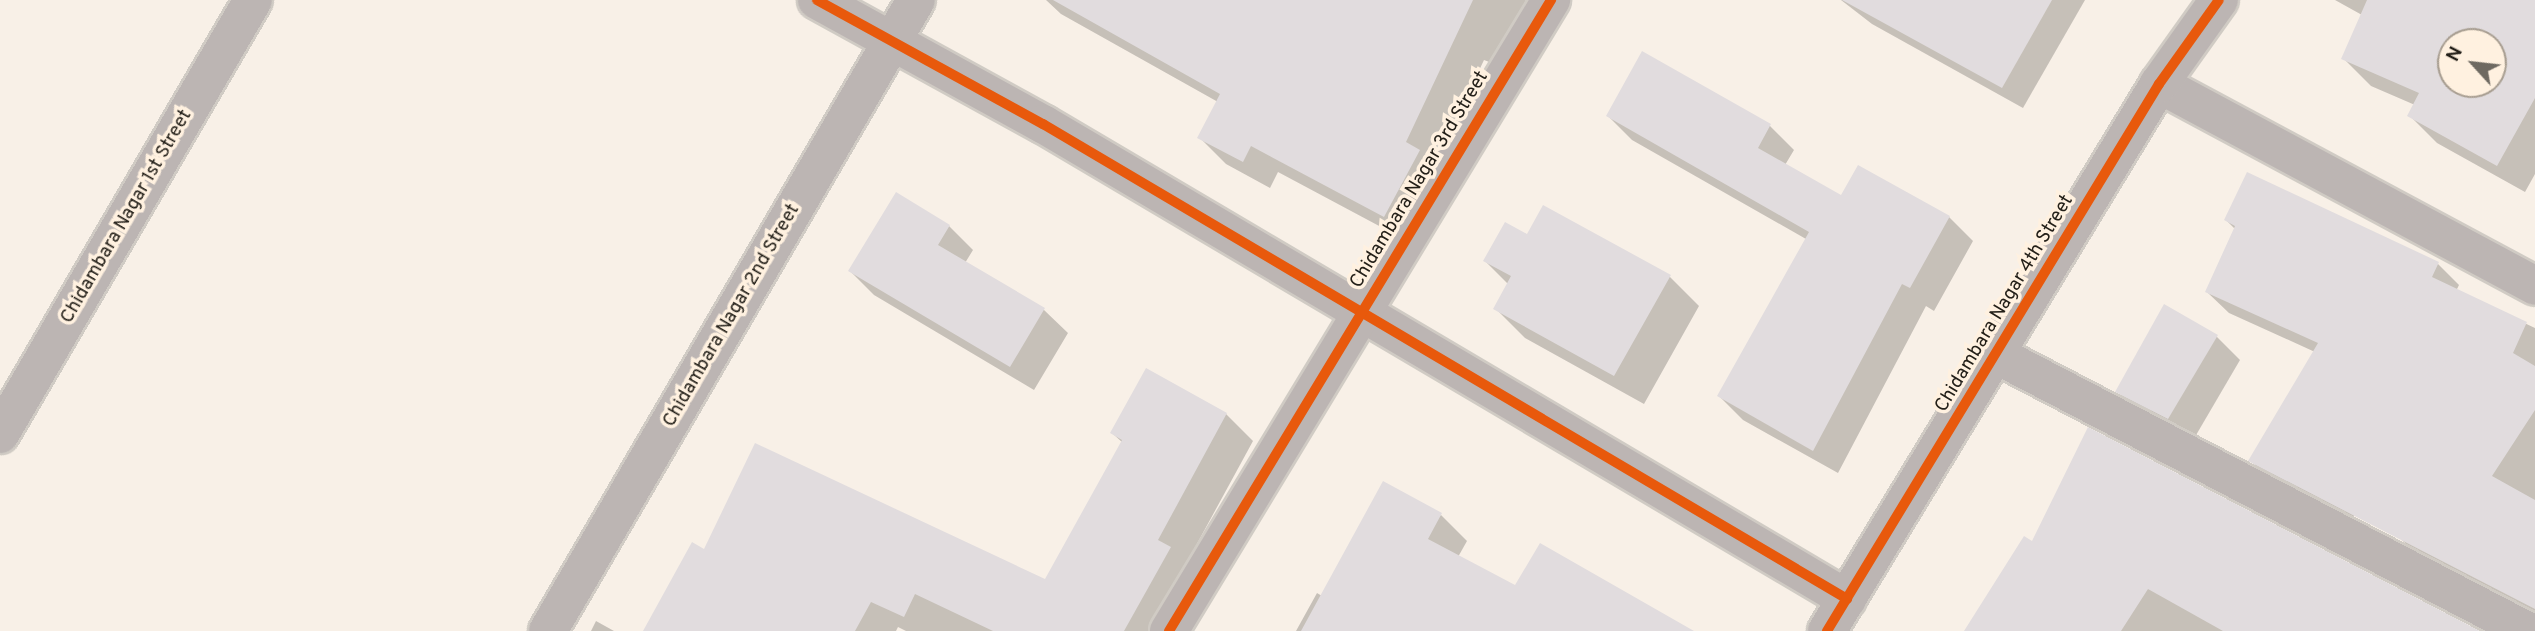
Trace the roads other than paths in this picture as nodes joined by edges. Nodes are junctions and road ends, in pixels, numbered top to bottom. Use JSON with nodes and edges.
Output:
{"nodes":[{"id":1,"x":253,"y":0,"type":"edge"},
{"id":2,"x":817,"y":0,"type":"edge"},
{"id":3,"x":916,"y":0,"type":"edge"},
{"id":4,"x":1551,"y":0,"type":"edge"},
{"id":5,"x":2219,"y":0,"type":"edge"},
{"id":6,"x":893,"y":41,"type":"junction"},
{"id":7,"x":2159,"y":84,"type":"junction"},
{"id":8,"x":2535,"y":286,"type":"edge"},
{"id":9,"x":1361,"y":310,"type":"junction"},
{"id":10,"x":1994,"y":355,"type":"junction"},
{"id":11,"x":0,"y":434,"type":"edge"},
{"id":12,"x":1847,"y":599,"type":"junction"},
{"id":13,"x":548,"y":631,"type":"edge"},
{"id":14,"x":1169,"y":631,"type":"edge"},
{"id":15,"x":1827,"y":631,"type":"edge"},
{"id":16,"x":2527,"y":631,"type":"edge"}],
"edges":[{"from":1,"to":11,"type":"street","name":"Chidambara Nagar 1st Street"},
{"from":2,"to":6,"type":"street"},
{"from":3,"to":6,"type":"street","name":"Chidambara Nagar 2nd Street"},
{"from":4,"to":9,"type":"street","name":"Chidambara Nagar 3rd Street"},
{"from":5,"to":7,"type":"street","name":"Chidambara Nagar 4th Street"},
{"from":6,"to":9,"type":"street"},
{"from":6,"to":13,"type":"street","name":"Chidambara Nagar 2nd Street"},
{"from":7,"to":8,"type":"street"},
{"from":7,"to":10,"type":"street","name":"Chidambara Nagar 4th Street"},
{"from":9,"to":12,"type":"street"},
{"from":9,"to":14,"type":"street","name":"Chidambara Nagar 3rd Street"},
{"from":10,"to":12,"type":"street","name":"Chidambara Nagar 4th Street"},
{"from":10,"to":16,"type":"street"},
{"from":12,"to":15,"type":"street","name":"Chidambara Nagar 4th Street"}]}
